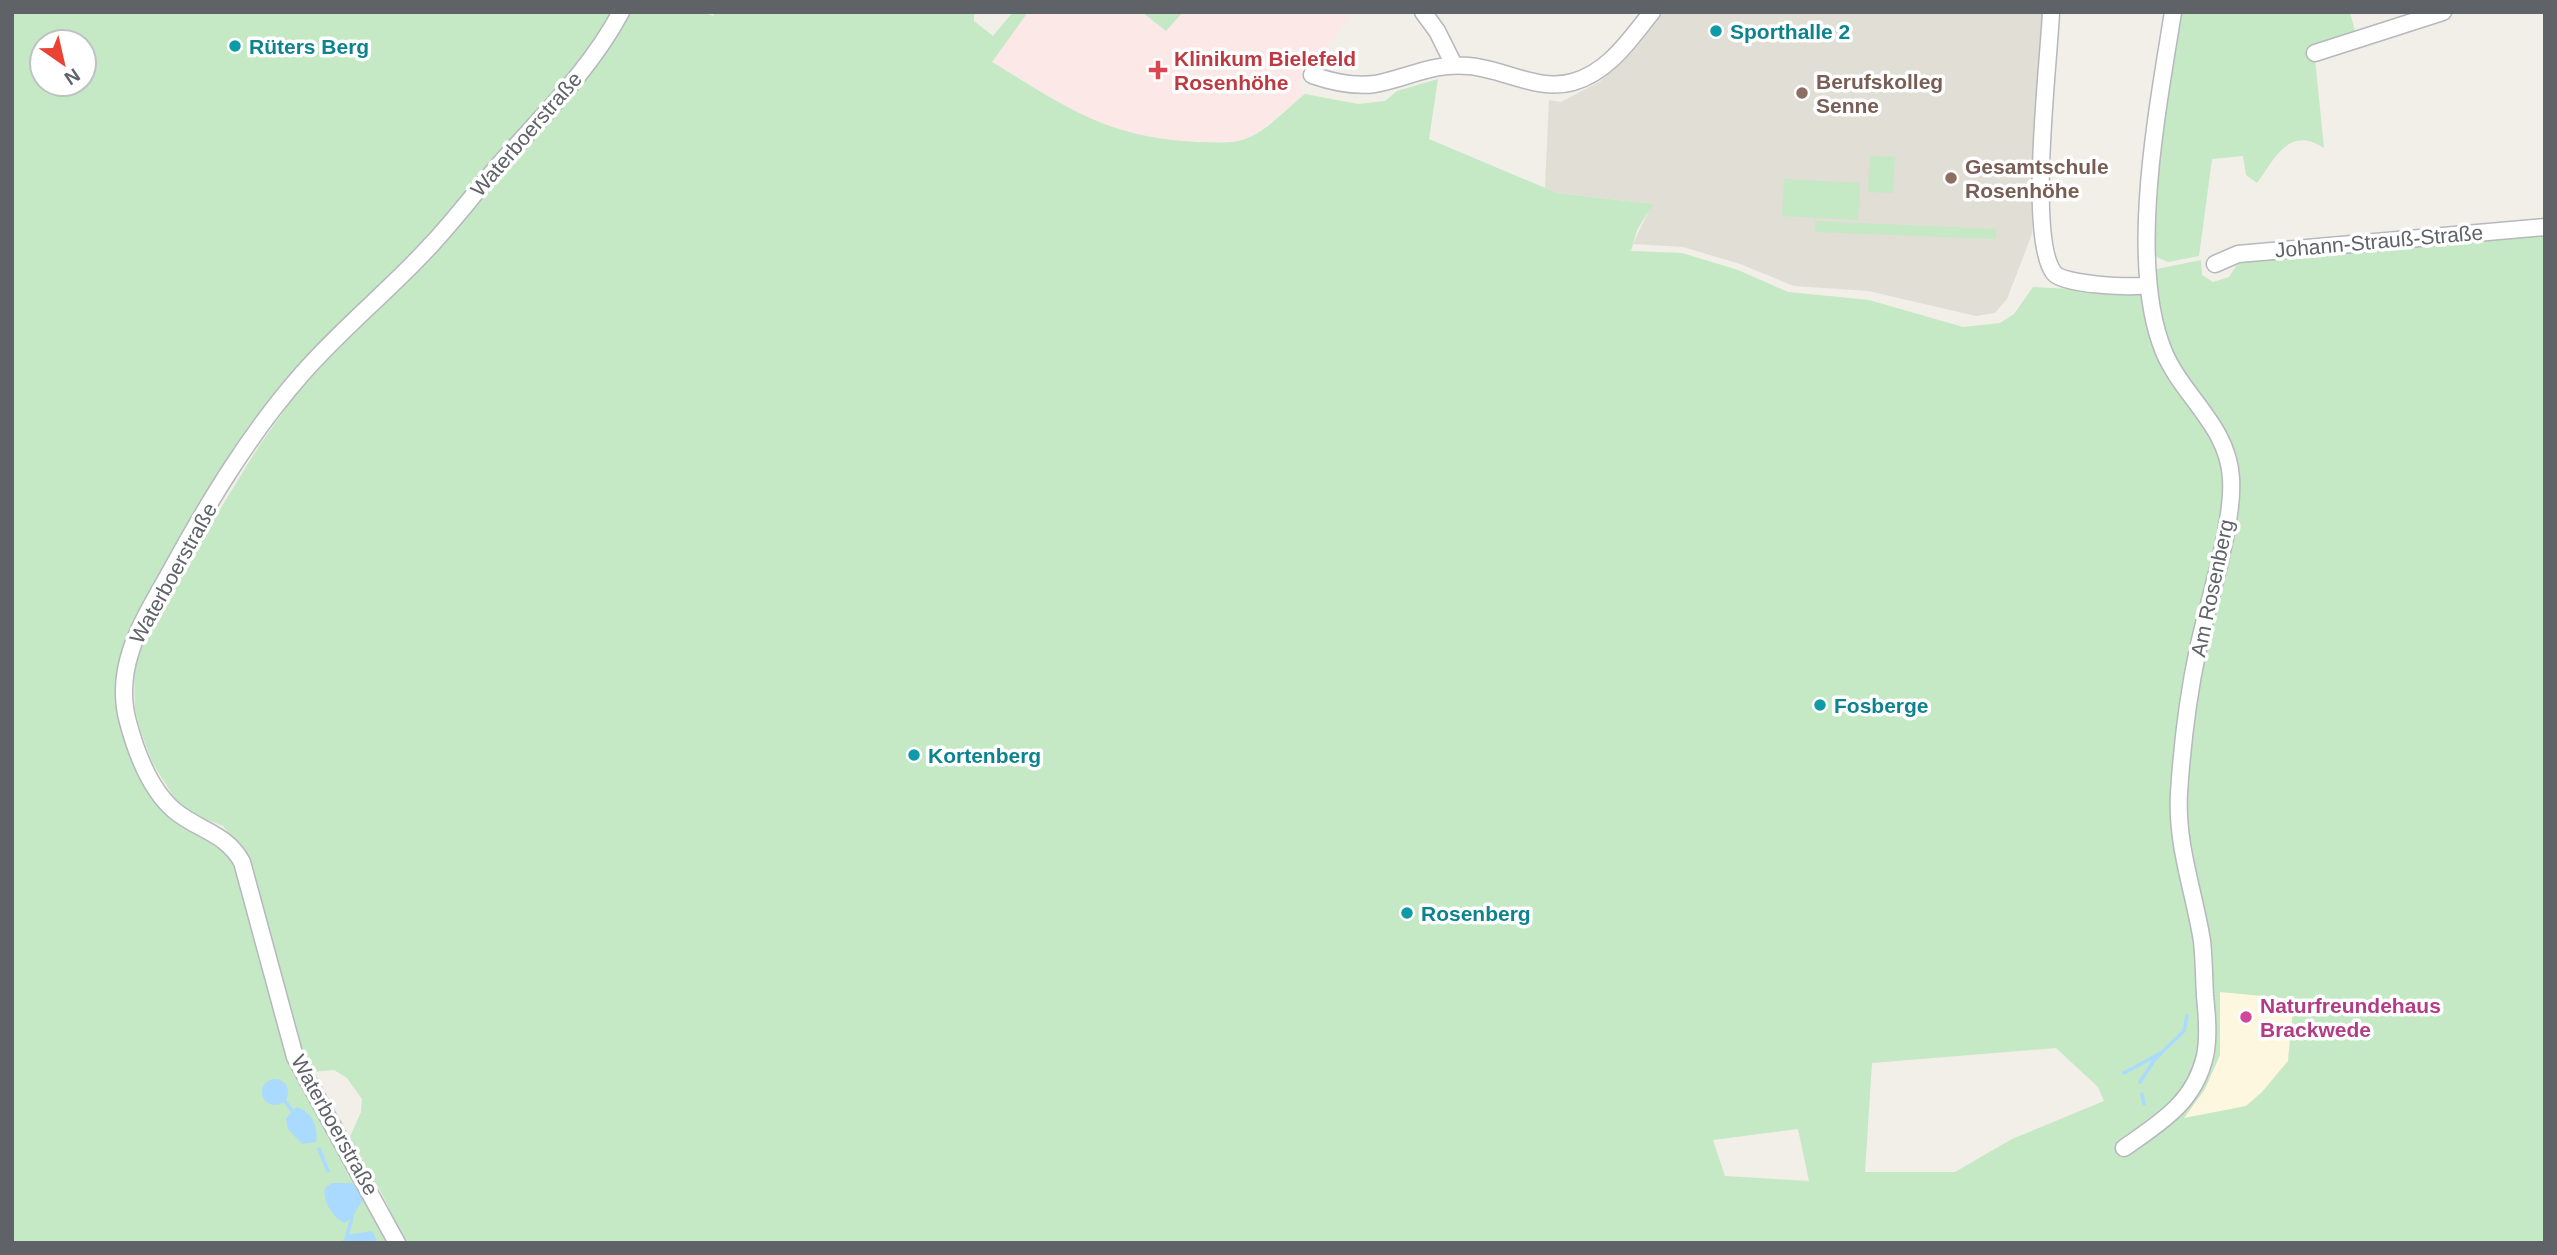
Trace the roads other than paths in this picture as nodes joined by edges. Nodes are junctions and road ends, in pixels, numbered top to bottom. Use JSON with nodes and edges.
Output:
{"nodes":[{"id":1,"x":621,"y":12,"type":"edge"},
{"id":2,"x":1423,"y":12,"type":"edge"},
{"id":3,"x":1652,"y":12,"type":"edge"},
{"id":4,"x":2052,"y":12,"type":"edge"},
{"id":5,"x":2172,"y":12,"type":"edge"},
{"id":6,"x":2443,"y":12,"type":"edge"},
{"id":7,"x":2315,"y":53,"type":"dead end"},
{"id":8,"x":1454,"y":65,"type":"junction"},
{"id":9,"x":1312,"y":75,"type":"dead end"},
{"id":10,"x":2545,"y":227,"type":"edge"},
{"id":11,"x":2215,"y":264,"type":"dead end"},
{"id":12,"x":2148,"y":285,"type":"junction"},
{"id":13,"x":2124,"y":1148,"type":"dead end"},
{"id":14,"x":397,"y":1243,"type":"edge"}],
"edges":[{"from":1,"to":14,"type":"street","name":"Waterboerstraße"},
{"from":2,"to":8,"type":"street"},
{"from":3,"to":8,"type":"street"},
{"from":4,"to":12,"type":"street"},
{"from":5,"to":12,"type":"street","name":"Am Rosenberg"},
{"from":6,"to":7,"type":"street"},
{"from":8,"to":9,"type":"street"},
{"from":10,"to":11,"type":"street","name":"Johann-Strauß-Straße"},
{"from":12,"to":13,"type":"street","name":"Am Rosenberg"}]}
